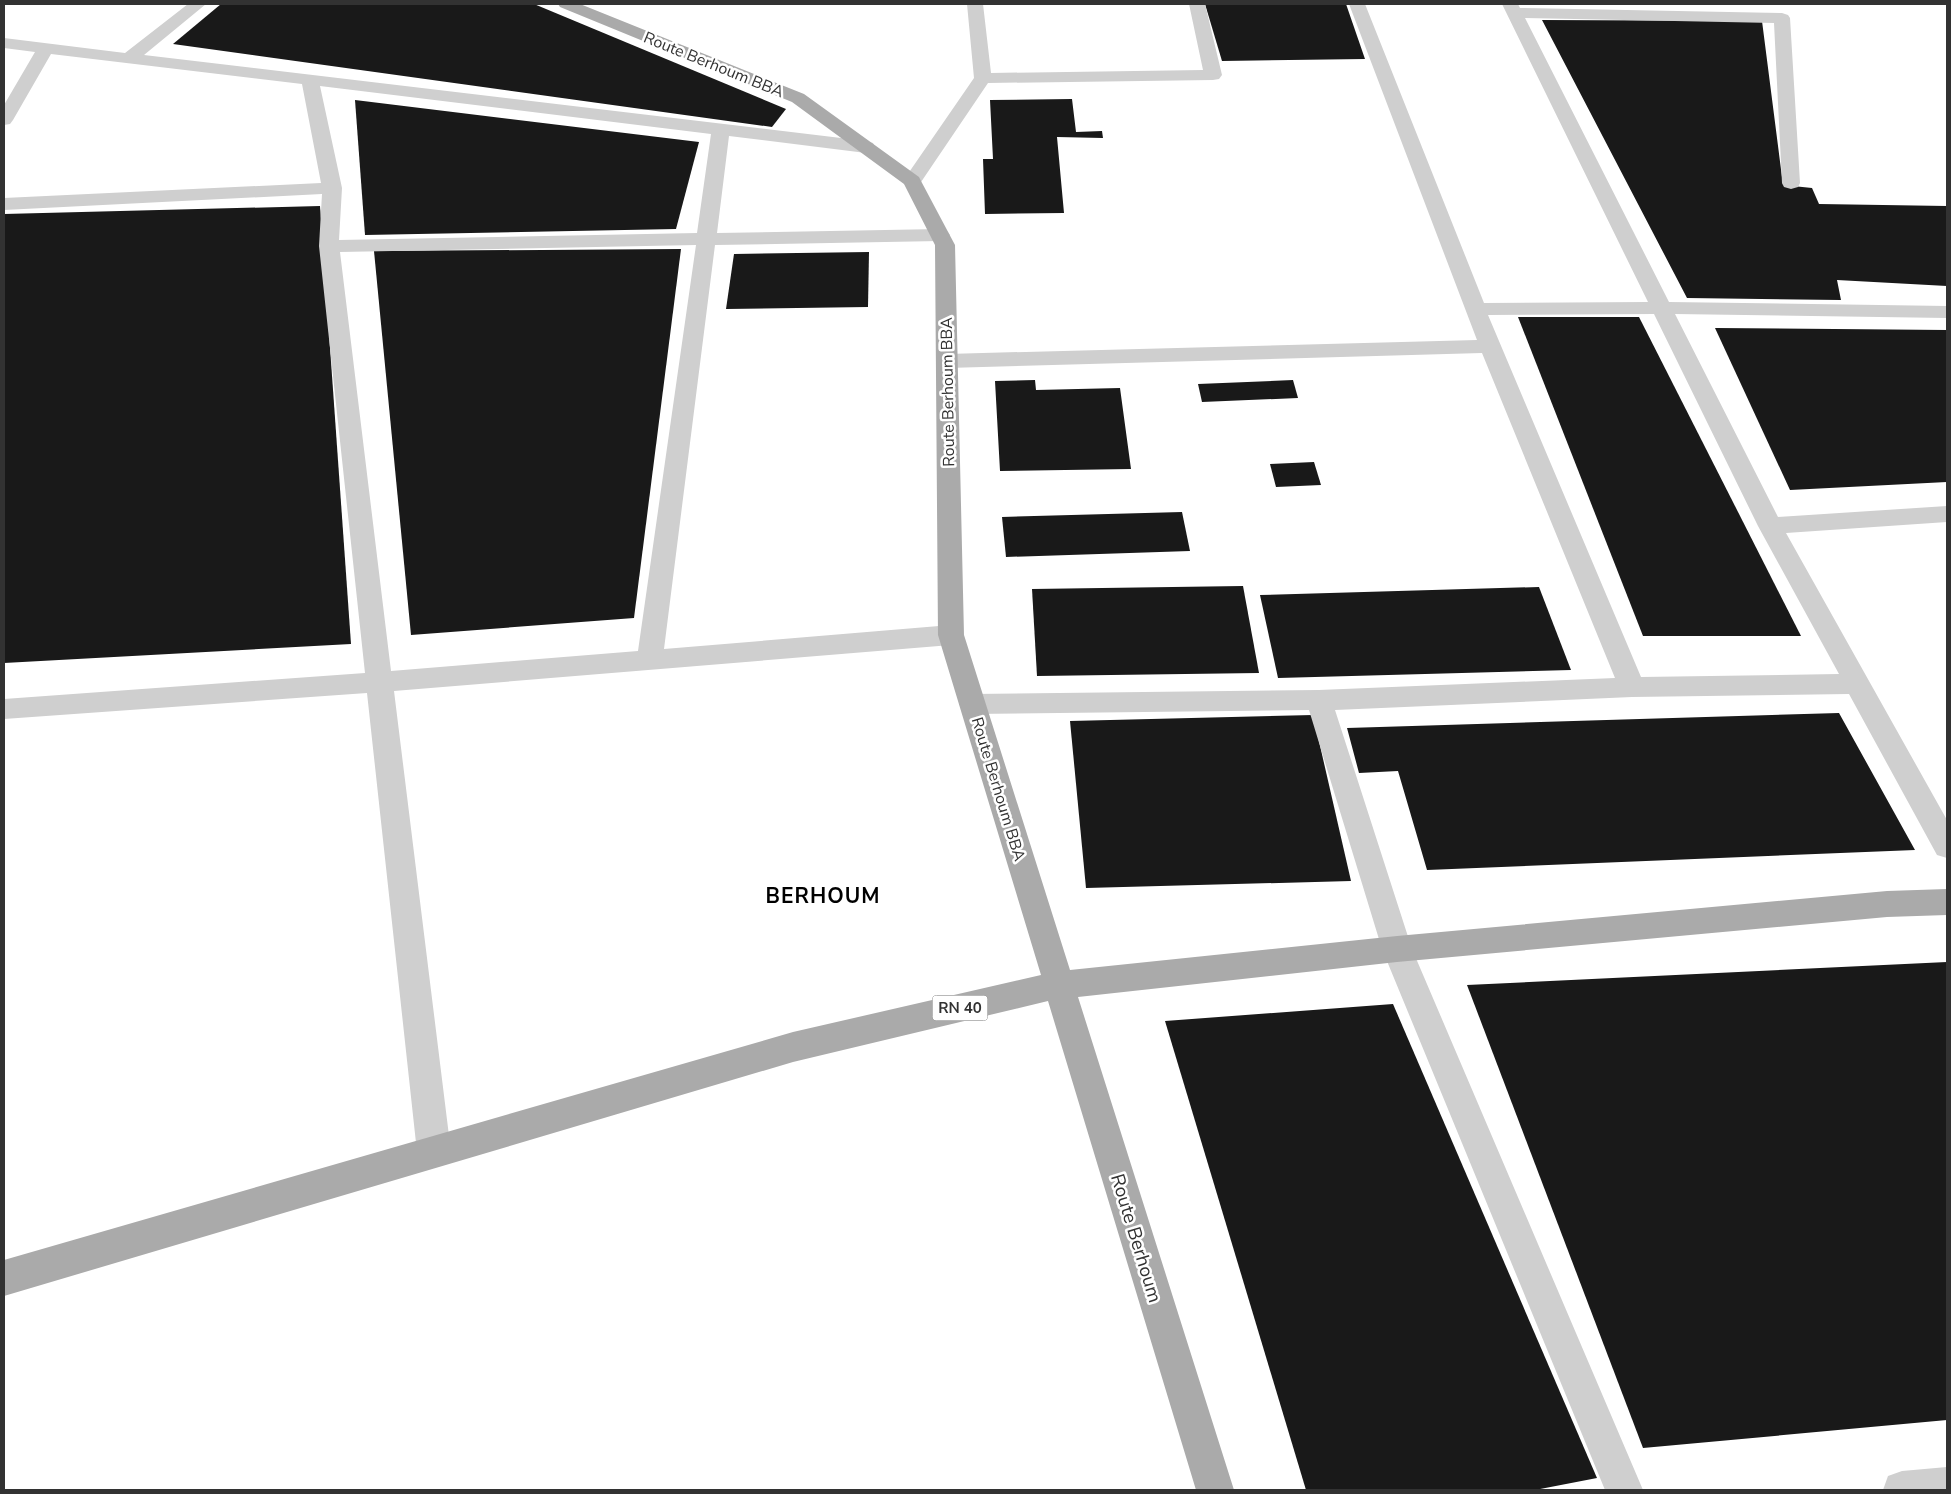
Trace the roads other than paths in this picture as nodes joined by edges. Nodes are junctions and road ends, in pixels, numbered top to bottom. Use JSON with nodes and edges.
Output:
{"nodes":[{"id":1,"x":198,"y":4,"type":"edge"},
{"id":2,"x":566,"y":4,"type":"edge"},
{"id":3,"x":974,"y":4,"type":"edge"},
{"id":4,"x":1197,"y":4,"type":"edge"},
{"id":5,"x":1356,"y":4,"type":"edge"},
{"id":6,"x":1512,"y":8,"type":"edge"},
{"id":7,"x":4,"y":43,"type":"edge"},
{"id":8,"x":46,"y":48,"type":"junction"},
{"id":9,"x":129,"y":58,"type":"junction"},
{"id":10,"x":983,"y":78,"type":"junction"},
{"id":11,"x":310,"y":81,"type":"junction"},
{"id":12,"x":4,"y":120,"type":"edge"},
{"id":13,"x":721,"y":130,"type":"junction"},
{"id":14,"x":866,"y":147,"type":"junction"},
{"id":15,"x":912,"y":181,"type":"junction"},
{"id":16,"x":1791,"y":183,"type":"dead end"},
{"id":17,"x":332,"y":188,"type":"junction"},
{"id":18,"x":4,"y":204,"type":"edge"},
{"id":19,"x":940,"y":235,"type":"junction"},
{"id":20,"x":706,"y":239,"type":"junction"},
{"id":21,"x":329,"y":246,"type":"junction"},
{"id":22,"x":1660,"y":308,"type":"junction"},
{"id":23,"x":1475,"y":309,"type":"junction"},
{"id":24,"x":1947,"y":312,"type":"edge"},
{"id":25,"x":1490,"y":346,"type":"junction"},
{"id":26,"x":947,"y":361,"type":"junction"},
{"id":27,"x":1947,"y":514,"type":"edge"},
{"id":28,"x":1770,"y":526,"type":"junction"},
{"id":29,"x":951,"y":635,"type":"junction"},
{"id":30,"x":650,"y":658,"type":"junction"},
{"id":31,"x":379,"y":682,"type":"junction"},
{"id":32,"x":1859,"y":684,"type":"junction"},
{"id":33,"x":1632,"y":687,"type":"junction"},
{"id":34,"x":1318,"y":700,"type":"junction"},
{"id":35,"x":972,"y":704,"type":"junction"},
{"id":36,"x":4,"y":709,"type":"edge"},
{"id":37,"x":1947,"y":846,"type":"edge"},
{"id":38,"x":1947,"y":902,"type":"edge"},
{"id":39,"x":1397,"y":949,"type":"junction"},
{"id":40,"x":1060,"y":985,"type":"junction"},
{"id":41,"x":434,"y":1152,"type":"junction"},
{"id":42,"x":4,"y":1278,"type":"edge"},
{"id":43,"x":1947,"y":1486,"type":"edge"},
{"id":44,"x":1214,"y":1490,"type":"edge"},
{"id":45,"x":1624,"y":1490,"type":"edge"},
{"id":46,"x":1902,"y":1490,"type":"edge"}],
"edges":[{"from":1,"to":9,"type":"street"},
{"from":2,"to":14,"type":"main road","name":"Route Berhoum BBA"},
{"from":3,"to":10,"type":"street"},
{"from":4,"to":10,"type":"street"},
{"from":5,"to":23,"type":"street"},
{"from":6,"to":16,"type":"street"},
{"from":6,"to":22,"type":"street"},
{"from":7,"to":8,"type":"street"},
{"from":8,"to":9,"type":"street"},
{"from":8,"to":12,"type":"street"},
{"from":9,"to":11,"type":"street"},
{"from":10,"to":15,"type":"street"},
{"from":11,"to":13,"type":"street"},
{"from":11,"to":17,"type":"street"},
{"from":13,"to":14,"type":"street"},
{"from":13,"to":20,"type":"street"},
{"from":14,"to":15,"type":"main road","name":"Route Berhoum BBA"},
{"from":15,"to":19,"type":"main road","name":"Route Berhoum BBA"},
{"from":17,"to":18,"type":"street"},
{"from":17,"to":21,"type":"street"},
{"from":19,"to":20,"type":"street"},
{"from":19,"to":26,"type":"main road","name":"Route Berhoum BBA"},
{"from":20,"to":21,"type":"street"},
{"from":20,"to":30,"type":"street"},
{"from":21,"to":31,"type":"street"},
{"from":22,"to":23,"type":"street"},
{"from":22,"to":24,"type":"street"},
{"from":22,"to":28,"type":"street"},
{"from":23,"to":25,"type":"street"},
{"from":25,"to":26,"type":"street"},
{"from":25,"to":33,"type":"street"},
{"from":26,"to":29,"type":"main road","name":"Route Berhoum BBA"},
{"from":27,"to":28,"type":"street"},
{"from":28,"to":32,"type":"street"},
{"from":29,"to":30,"type":"street"},
{"from":29,"to":35,"type":"main road","name":"Route Berhoum BBA"},
{"from":30,"to":31,"type":"street"},
{"from":31,"to":36,"type":"street"},
{"from":31,"to":41,"type":"street"},
{"from":32,"to":33,"type":"street"},
{"from":32,"to":37,"type":"street"},
{"from":33,"to":34,"type":"street"},
{"from":34,"to":35,"type":"street"},
{"from":34,"to":39,"type":"street"},
{"from":35,"to":40,"type":"main road","name":"Route Berhoum BBA"},
{"from":38,"to":39,"type":"main road","number":"RN 40"},
{"from":39,"to":40,"type":"main road","number":"RN 40"},
{"from":39,"to":45,"type":"street"},
{"from":40,"to":41,"type":"main road","number":"RN 40"},
{"from":40,"to":44,"type":"main road","name":"Route Berhoum"},
{"from":41,"to":42,"type":"main road","number":"RN 40"},
{"from":43,"to":46,"type":"street"}]}
